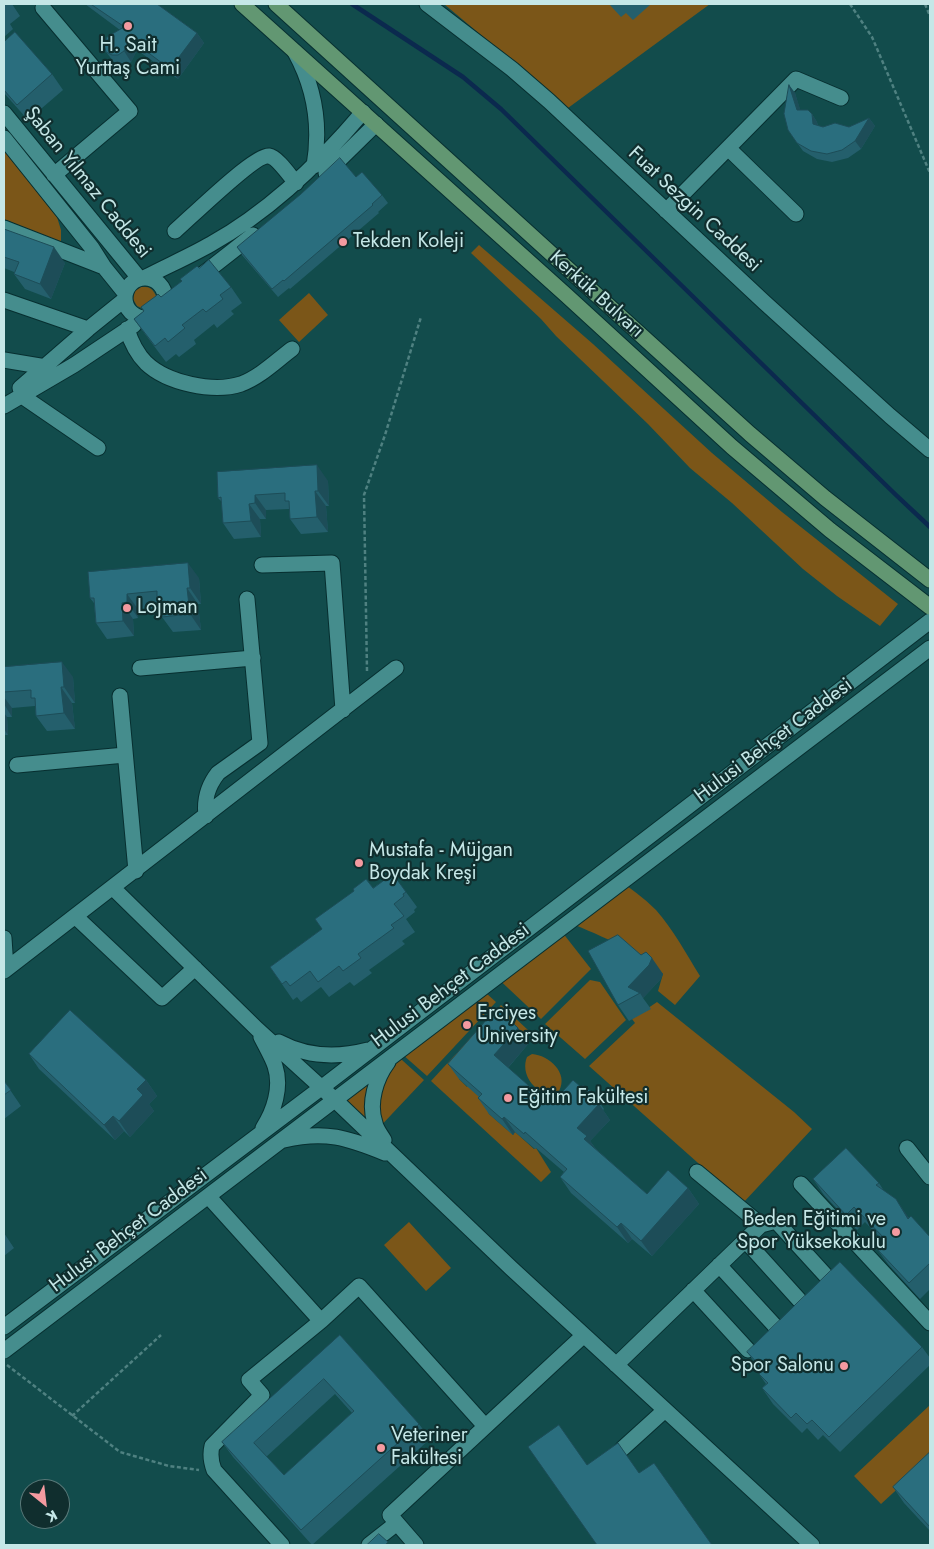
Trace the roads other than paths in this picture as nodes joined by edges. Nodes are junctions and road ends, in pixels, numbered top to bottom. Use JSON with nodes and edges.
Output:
{"nodes":[{"id":1,"x":242,"y":4,"type":"edge"},
{"id":2,"x":276,"y":4,"type":"edge"},
{"id":3,"x":427,"y":4,"type":"edge"},
{"id":4,"x":43,"y":8,"type":"dead end"},
{"id":5,"x":294,"y":51,"type":"junction"},
{"id":6,"x":841,"y":98,"type":"dead end"},
{"id":7,"x":363,"y":112,"type":"junction"},
{"id":8,"x":4,"y":113,"type":"edge"},
{"id":9,"x":376,"y":124,"type":"junction"},
{"id":10,"x":4,"y":138,"type":"edge"},
{"id":11,"x":728,"y":148,"type":"junction"},
{"id":12,"x":314,"y":166,"type":"junction"},
{"id":13,"x":54,"y":175,"type":"junction"},
{"id":14,"x":296,"y":183,"type":"junction"},
{"id":15,"x":666,"y":211,"type":"junction"},
{"id":16,"x":796,"y":214,"type":"dead end"},
{"id":17,"x":4,"y":228,"type":"edge"},
{"id":18,"x":175,"y":231,"type":"dead end"},
{"id":19,"x":104,"y":268,"type":"junction"},
{"id":20,"x":142,"y":278,"type":"junction"},
{"id":21,"x":124,"y":297,"type":"junction"},
{"id":22,"x":4,"y":300,"type":"edge"},
{"id":23,"x":165,"y":302,"type":"junction"},
{"id":24,"x":144,"y":318,"type":"junction"},
{"id":25,"x":88,"y":328,"type":"junction"},
{"id":26,"x":127,"y":329,"type":"junction"},
{"id":27,"x":292,"y":348,"type":"dead end"},
{"id":28,"x":4,"y":360,"type":"edge"},
{"id":29,"x":46,"y":367,"type":"junction"},
{"id":30,"x":22,"y":396,"type":"junction"},
{"id":31,"x":4,"y":402,"type":"edge"},
{"id":32,"x":4,"y":406,"type":"edge"},
{"id":33,"x":98,"y":448,"type":"dead end"},
{"id":34,"x":930,"y":450,"type":"edge"},
{"id":35,"x":262,"y":565,"type":"dead end"},
{"id":36,"x":930,"y":580,"type":"edge"},
{"id":37,"x":247,"y":599,"type":"dead end"},
{"id":38,"x":930,"y":606,"type":"edge"},
{"id":39,"x":930,"y":621,"type":"edge"},
{"id":40,"x":927,"y":651,"type":"edge"},
{"id":41,"x":252,"y":658,"type":"junction"},
{"id":42,"x":140,"y":668,"type":"dead end"},
{"id":43,"x":396,"y":668,"type":"dead end"},
{"id":44,"x":120,"y":696,"type":"dead end"},
{"id":45,"x":343,"y":710,"type":"junction"},
{"id":46,"x":125,"y":755,"type":"junction"},
{"id":47,"x":17,"y":765,"type":"dead end"},
{"id":48,"x":206,"y":816,"type":"junction"},
{"id":49,"x":136,"y":871,"type":"junction"},
{"id":50,"x":113,"y":888,"type":"junction"},
{"id":51,"x":76,"y":917,"type":"junction"},
{"id":52,"x":4,"y":938,"type":"edge"},
{"id":53,"x":196,"y":968,"type":"junction"},
{"id":54,"x":5,"y":971,"type":"edge"},
{"id":55,"x":257,"y":1029,"type":"junction"},
{"id":56,"x":372,"y":1049,"type":"junction"},
{"id":57,"x":392,"y":1056,"type":"junction"},
{"id":58,"x":321,"y":1088,"type":"junction"},
{"id":59,"x":334,"y":1100,"type":"junction"},
{"id":60,"x":261,"y":1133,"type":"junction"},
{"id":61,"x":279,"y":1142,"type":"junction"},
{"id":62,"x":907,"y":1148,"type":"dead end"},
{"id":63,"x":394,"y":1157,"type":"junction"},
{"id":64,"x":697,"y":1172,"type":"dead end"},
{"id":65,"x":930,"y":1177,"type":"edge"},
{"id":66,"x":801,"y":1184,"type":"dead end"},
{"id":67,"x":208,"y":1196,"type":"junction"},
{"id":68,"x":761,"y":1225,"type":"junction"},
{"id":69,"x":745,"y":1240,"type":"junction"},
{"id":70,"x":719,"y":1265,"type":"junction"},
{"id":71,"x":828,"y":1278,"type":"edge"},
{"id":72,"x":693,"y":1290,"type":"junction"},
{"id":73,"x":801,"y":1302,"type":"edge"},
{"id":74,"x":321,"y":1321,"type":"junction"},
{"id":75,"x":930,"y":1323,"type":"edge"},
{"id":76,"x":775,"y":1326,"type":"edge"},
{"id":77,"x":4,"y":1328,"type":"edge"},
{"id":78,"x":584,"y":1335,"type":"junction"},
{"id":79,"x":748,"y":1350,"type":"edge"},
{"id":80,"x":4,"y":1352,"type":"edge"},
{"id":81,"x":616,"y":1365,"type":"junction"},
{"id":82,"x":665,"y":1410,"type":"junction"},
{"id":83,"x":485,"y":1426,"type":"junction"},
{"id":84,"x":622,"y":1448,"type":"edge"},
{"id":85,"x":396,"y":1523,"type":"junction"},
{"id":86,"x":282,"y":1545,"type":"edge"},
{"id":87,"x":369,"y":1545,"type":"edge"},
{"id":88,"x":416,"y":1545,"type":"edge"},
{"id":89,"x":812,"y":1545,"type":"edge"}],
"edges":[{"from":1,"to":5,"type":"main road","name":"Kerkük Bulvarı"},
{"from":2,"to":36,"type":"main road","name":"Kerkük Bulvarı"},
{"from":3,"to":15,"type":"street","name":"Fuat Sezgin Caddesi"},
{"from":4,"to":13,"type":"street"},
{"from":5,"to":7,"type":"main road","name":"Kerkük Bulvarı"},
{"from":5,"to":12,"type":"street"},
{"from":6,"to":11,"type":"street"},
{"from":7,"to":9,"type":"main road","name":"Kerkük Bulvarı"},
{"from":7,"to":12,"type":"street"},
{"from":8,"to":13,"type":"street","name":"Şaban Yılmaz Caddesi"},
{"from":9,"to":23,"type":"street"},
{"from":9,"to":38,"type":"main road","name":"Kerkük Bulvarı"},
{"from":10,"to":19,"type":"street","name":"Şaban Yılmaz Caddesi"},
{"from":11,"to":15,"type":"street"},
{"from":11,"to":16,"type":"street"},
{"from":12,"to":14,"type":"street"},
{"from":13,"to":20,"type":"street","name":"Şaban Yılmaz Caddesi"},
{"from":14,"to":18,"type":"street"},
{"from":14,"to":20,"type":"street"},
{"from":15,"to":34,"type":"street","name":"Fuat Sezgin Caddesi"},
{"from":17,"to":19,"type":"street"},
{"from":19,"to":21,"type":"street","name":"Şaban Yılmaz Caddesi"},
{"from":20,"to":21,"type":"street"},
{"from":20,"to":23,"type":"street"},
{"from":21,"to":24,"type":"street"},
{"from":21,"to":25,"type":"street"},
{"from":22,"to":25,"type":"street"},
{"from":23,"to":24,"type":"street"},
{"from":24,"to":26,"type":"street"},
{"from":25,"to":29,"type":"street"},
{"from":26,"to":27,"type":"street"},
{"from":26,"to":30,"type":"street"},
{"from":28,"to":29,"type":"street"},
{"from":29,"to":31,"type":"street"},
{"from":30,"to":32,"type":"street"},
{"from":30,"to":33,"type":"street"},
{"from":35,"to":45,"type":"street"},
{"from":37,"to":41,"type":"street"},
{"from":39,"to":56,"type":"street","name":"Hulusi Behçet Caddesi"},
{"from":40,"to":57,"type":"street","name":"Hulusi Behçet Caddesi"},
{"from":41,"to":42,"type":"street"},
{"from":41,"to":48,"type":"street"},
{"from":43,"to":45,"type":"street"},
{"from":44,"to":46,"type":"street"},
{"from":45,"to":48,"type":"street"},
{"from":46,"to":47,"type":"street"},
{"from":46,"to":49,"type":"street"},
{"from":48,"to":49,"type":"street"},
{"from":49,"to":50,"type":"street"},
{"from":50,"to":51,"type":"street"},
{"from":50,"to":53,"type":"street"},
{"from":51,"to":53,"type":"street"},
{"from":51,"to":54,"type":"street"},
{"from":52,"to":54,"type":"street"},
{"from":53,"to":55,"type":"street"},
{"from":55,"to":56,"type":"street"},
{"from":55,"to":58,"type":"street"},
{"from":55,"to":60,"type":"street"},
{"from":56,"to":58,"type":"street","name":"Hulusi Behçet Caddesi"},
{"from":57,"to":59,"type":"street","name":"Hulusi Behçet Caddesi"},
{"from":57,"to":63,"type":"street"},
{"from":58,"to":59,"type":"street"},
{"from":58,"to":60,"type":"street","name":"Hulusi Behçet Caddesi"},
{"from":59,"to":61,"type":"street","name":"Hulusi Behçet Caddesi"},
{"from":59,"to":63,"type":"street"},
{"from":60,"to":77,"type":"street","name":"Hulusi Behçet Caddesi"},
{"from":61,"to":63,"type":"street"},
{"from":61,"to":67,"type":"street","name":"Hulusi Behçet Caddesi"},
{"from":62,"to":65,"type":"street"},
{"from":63,"to":78,"type":"street"},
{"from":64,"to":68,"type":"street"},
{"from":66,"to":75,"type":"street"},
{"from":67,"to":74,"type":"street"},
{"from":67,"to":80,"type":"street","name":"Hulusi Behçet Caddesi"},
{"from":68,"to":69,"type":"street"},
{"from":68,"to":71,"type":"street"},
{"from":69,"to":70,"type":"street"},
{"from":69,"to":73,"type":"street"},
{"from":70,"to":72,"type":"street"},
{"from":70,"to":76,"type":"street"},
{"from":72,"to":79,"type":"street"},
{"from":72,"to":81,"type":"street"},
{"from":74,"to":83,"type":"street"},
{"from":74,"to":86,"type":"street"},
{"from":78,"to":81,"type":"street"},
{"from":78,"to":83,"type":"street"},
{"from":81,"to":82,"type":"street"},
{"from":82,"to":84,"type":"street"},
{"from":82,"to":89,"type":"street"},
{"from":83,"to":85,"type":"street"},
{"from":85,"to":87,"type":"street"},
{"from":85,"to":88,"type":"street"}]}
